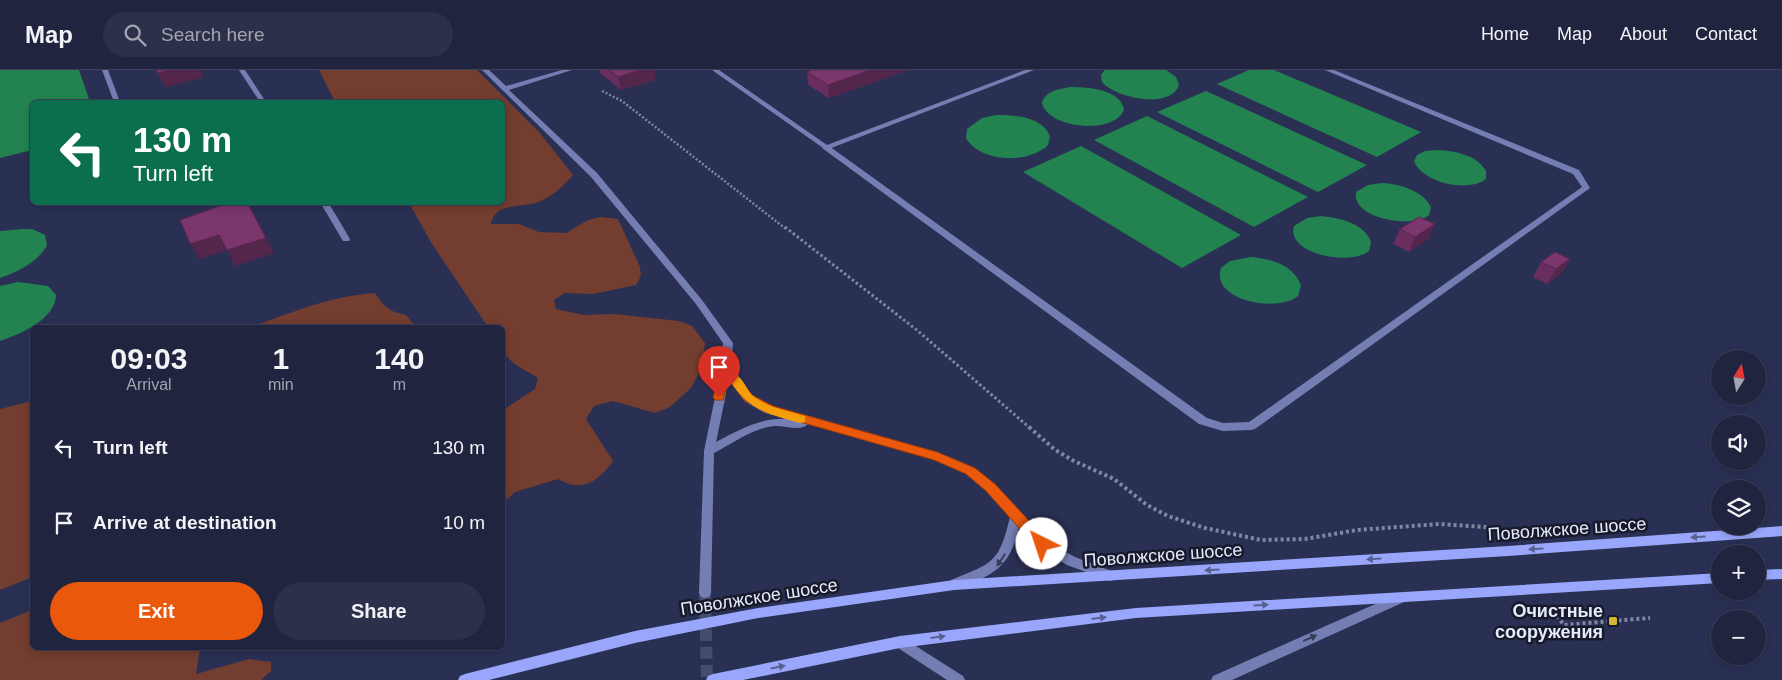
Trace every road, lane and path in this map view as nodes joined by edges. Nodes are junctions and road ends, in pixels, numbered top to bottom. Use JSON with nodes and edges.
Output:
{"nodes":[{"id":1,"x":105,"y":70,"type":"edge"},
{"id":2,"x":242,"y":70,"type":"edge"},
{"id":3,"x":485,"y":70,"type":"edge"},
{"id":4,"x":569,"y":70,"type":"edge"},
{"id":5,"x":715,"y":70,"type":"edge"},
{"id":6,"x":1031,"y":70,"type":"edge"},
{"id":7,"x":1328,"y":70,"type":"edge"},
{"id":8,"x":504,"y":89,"type":"junction"},
{"id":9,"x":602,"y":91,"type":"dead end"},
{"id":10,"x":116,"y":100,"type":"edge"},
{"id":11,"x":262,"y":100,"type":"edge"},
{"id":12,"x":826,"y":148,"type":"junction"},
{"id":13,"x":326,"y":205,"type":"edge"},
{"id":14,"x":346,"y":239,"type":"dead end"},
{"id":15,"x":726,"y":368,"type":"junction"},
{"id":16,"x":819,"y":424,"type":"junction"},
{"id":17,"x":708,"y":451,"type":"junction"},
{"id":18,"x":1016,"y":514,"type":"junction"},
{"id":19,"x":1782,"y":531,"type":"edge"},
{"id":20,"x":1493,"y":532,"type":"dead end"},
{"id":21,"x":1782,"y":574,"type":"edge"},
{"id":22,"x":1766,"y":575,"type":"edge"},
{"id":23,"x":1110,"y":576,"type":"junction"},
{"id":24,"x":1711,"y":579,"type":"edge"},
{"id":25,"x":954,"y":585,"type":"junction"},
{"id":26,"x":705,"y":593,"type":"tunnel mouth"},
{"id":27,"x":1403,"y":596,"type":"junction"},
{"id":28,"x":1557,"y":616,"type":"dead end"},
{"id":29,"x":1650,"y":618,"type":"dead end"},
{"id":30,"x":900,"y":642,"type":"junction"},
{"id":31,"x":465,"y":680,"type":"edge"},
{"id":32,"x":713,"y":680,"type":"edge"},
{"id":33,"x":958,"y":680,"type":"edge"},
{"id":34,"x":1218,"y":680,"type":"edge"}],
"edges":[{"from":1,"to":10,"type":"street"},
{"from":2,"to":11,"type":"street"},
{"from":3,"to":8,"type":"street"},
{"from":4,"to":8,"type":"street"},
{"from":5,"to":12,"type":"street"},
{"from":6,"to":12,"type":"street"},
{"from":7,"to":12,"type":"street"},
{"from":8,"to":15,"type":"street"},
{"from":9,"to":20,"type":"path"},
{"from":13,"to":14,"type":"street"},
{"from":15,"to":16,"type":"street"},
{"from":15,"to":17,"type":"street"},
{"from":16,"to":17,"type":"street"},
{"from":16,"to":18,"type":"street"},
{"from":17,"to":26,"type":"street"},
{"from":18,"to":23,"type":"street"},
{"from":18,"to":25,"type":"street","one_way":true},
{"from":19,"to":23,"type":"street","name":"Поволжское шоссе","one_way":true},
{"from":21,"to":22,"type":"street"},
{"from":23,"to":25,"type":"street","name":"Поволжское шоссе"},
{"from":24,"to":27,"type":"street"},
{"from":25,"to":31,"type":"street","name":"Поволжское шоссе"},
{"from":30,"to":27,"type":"street","one_way":true},
{"from":34,"to":27,"type":"street","one_way":true},
{"from":28,"to":29,"type":"path"},
{"from":32,"to":30,"type":"street","one_way":true},
{"from":30,"to":33,"type":"street"}]}
